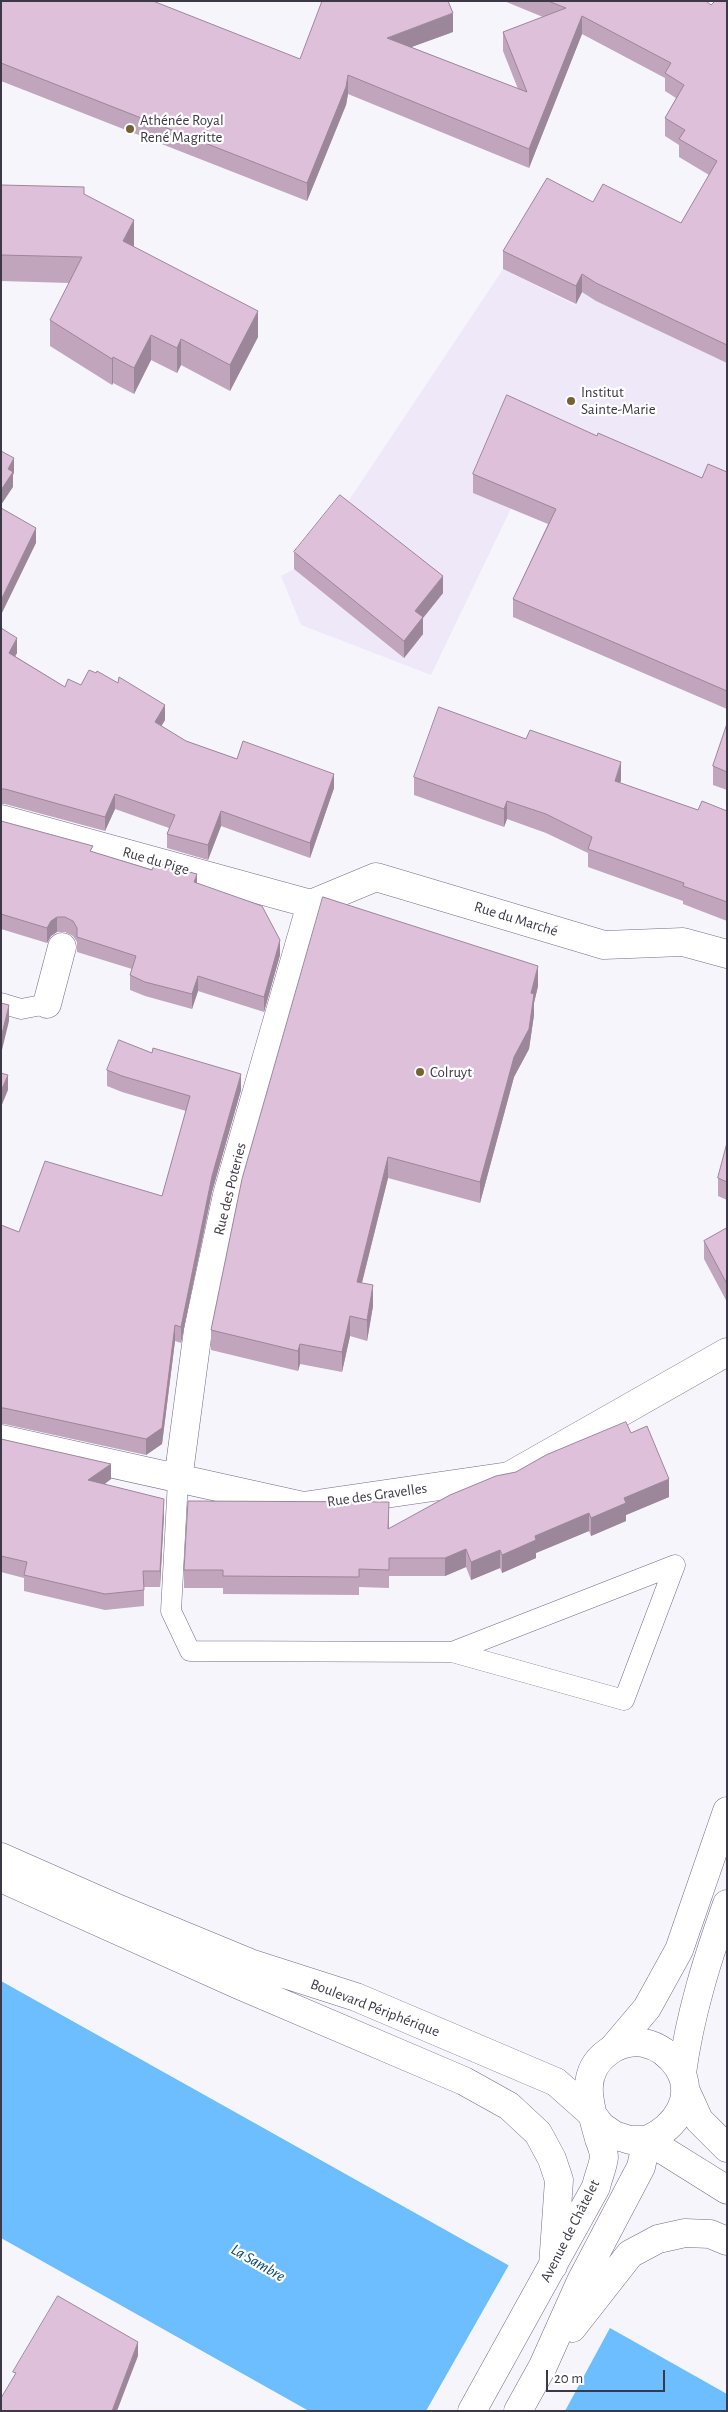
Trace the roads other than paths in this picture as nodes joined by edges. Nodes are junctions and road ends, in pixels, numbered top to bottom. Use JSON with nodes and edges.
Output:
{"nodes":[{"id":1,"x":1,"y":818,"type":"edge"},
{"id":2,"x":311,"y":904,"type":"junction"},
{"id":3,"x":62,"y":947,"type":"dead end"},
{"id":4,"x":727,"y":954,"type":"edge"},
{"id":5,"x":1,"y":1004,"type":"edge"},
{"id":6,"x":47,"y":1004,"type":"joint"},
{"id":7,"x":727,"y":1352,"type":"edge"},
{"id":8,"x":1,"y":1439,"type":"edge"},
{"id":9,"x":178,"y":1480,"type":"junction"},
{"id":10,"x":452,"y":1652,"type":"junction"},
{"id":11,"x":727,"y":1811,"type":"edge"},
{"id":12,"x":1,"y":1857,"type":"edge"},
{"id":13,"x":1,"y":1878,"type":"edge"},
{"id":14,"x":727,"y":1904,"type":"edge"},
{"id":15,"x":614,"y":2048,"type":"junction"},
{"id":16,"x":683,"y":2081,"type":"junction"},
{"id":17,"x":592,"y":2114,"type":"junction"},
{"id":18,"x":648,"y":2140,"type":"junction"},
{"id":19,"x":727,"y":2148,"type":"edge"},
{"id":20,"x":727,"y":2190,"type":"edge"},
{"id":21,"x":727,"y":2240,"type":"edge"},
{"id":22,"x":554,"y":2266,"type":"junction"},
{"id":23,"x":590,"y":2287,"type":"junction"},
{"id":24,"x":472,"y":2411,"type":"edge"},
{"id":25,"x":518,"y":2411,"type":"edge"}],
"edges":[{"from":1,"to":2,"type":"main road","name":"Rue du Pige"},
{"from":2,"to":4,"type":"main road","name":"Rue du Marché"},
{"from":2,"to":9,"type":"main road","name":"Rue des Poteries"},
{"from":3,"to":6,"type":"main road"},
{"from":5,"to":6,"type":"lane"},
{"from":7,"to":9,"type":"main road","name":"Rue des Gravelles"},
{"from":8,"to":9,"type":"main road","name":"Rue des Gravelles"},
{"from":9,"to":10,"type":"lane"},
{"from":10,"to":10,"type":"lane"},
{"from":11,"to":15,"type":"main road","name":"Avenue de Châtelet"},
{"from":12,"to":17,"type":"main road","name":"Boulevard Périphérique"},
{"from":13,"to":22,"type":"main road"},
{"from":14,"to":16,"type":"main road"},
{"from":15,"to":16,"type":"main road","name":"Avenue de Châtelet"},
{"from":15,"to":17,"type":"main road","name":"Avenue de Châtelet"},
{"from":16,"to":18,"type":"main road"},
{"from":16,"to":19,"type":"main road"},
{"from":17,"to":18,"type":"main road","name":"Boulevard Périphérique"},
{"from":17,"to":22,"type":"main road","name":"Avenue de Châtelet"},
{"from":18,"to":20,"type":"main road","name":"Boulevard Périphérique"},
{"from":18,"to":23,"type":"main road"},
{"from":21,"to":23,"type":"main road"},
{"from":22,"to":24,"type":"main road","name":"Avenue de Châtelet"},
{"from":23,"to":25,"type":"main road"}]}
